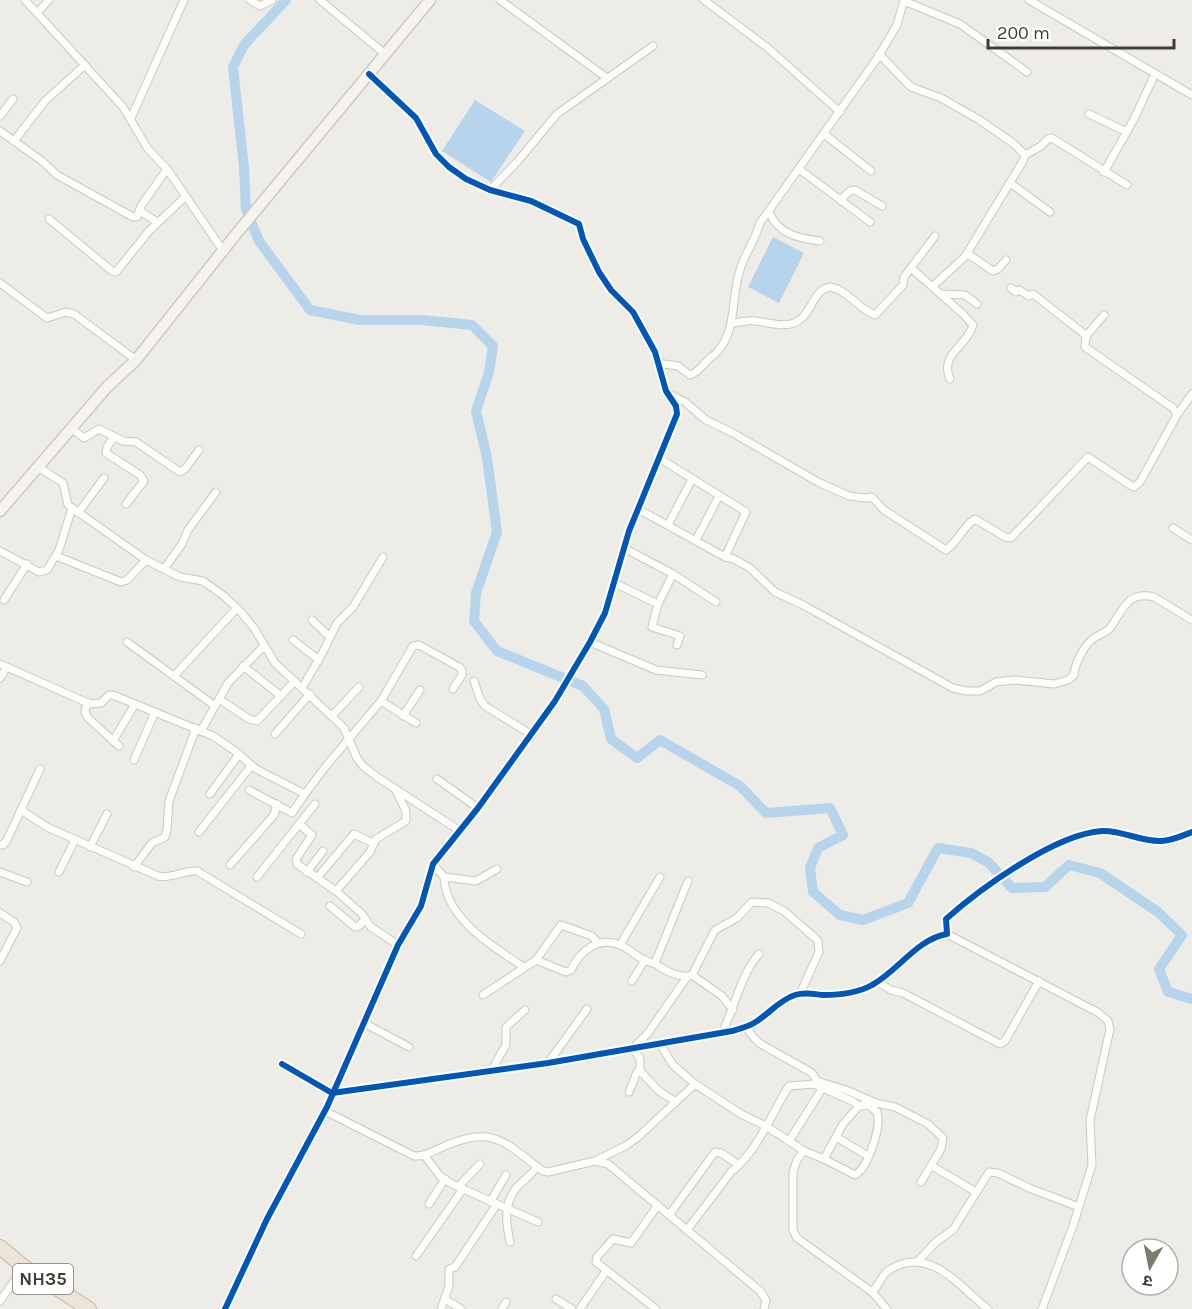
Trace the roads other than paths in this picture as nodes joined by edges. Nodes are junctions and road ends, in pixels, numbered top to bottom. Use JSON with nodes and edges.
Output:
{"nodes":[{"id":1,"x":25,"y":0,"type":"edge"},
{"id":2,"x":50,"y":0,"type":"edge"},
{"id":3,"x":184,"y":0,"type":"edge"},
{"id":4,"x":250,"y":0,"type":"edge"},
{"id":5,"x":272,"y":0,"type":"edge"},
{"id":6,"x":320,"y":0,"type":"edge"},
{"id":7,"x":430,"y":0,"type":"edge"},
{"id":8,"x":500,"y":0,"type":"edge"},
{"id":9,"x":704,"y":0,"type":"edge"},
{"id":10,"x":904,"y":0,"type":"edge"},
{"id":11,"x":1029,"y":0,"type":"edge"},
{"id":12,"x":1040,"y":3,"type":"edge"},
{"id":13,"x":37,"y":13,"type":"junction"},
{"id":14,"x":654,"y":46,"type":"dead end"},
{"id":15,"x":385,"y":54,"type":"junction"},
{"id":16,"x":879,"y":54,"type":"junction"},
{"id":17,"x":85,"y":65,"type":"junction"},
{"id":18,"x":1027,"y":72,"type":"dead end"},
{"id":19,"x":369,"y":74,"type":"junction"},
{"id":20,"x":1155,"y":74,"type":"junction"},
{"id":21,"x":607,"y":78,"type":"junction"},
{"id":22,"x":1192,"y":95,"type":"edge"},
{"id":23,"x":13,"y":99,"type":"dead end"},
{"id":24,"x":840,"y":112,"type":"junction"},
{"id":25,"x":1089,"y":114,"type":"dead end"},
{"id":26,"x":0,"y":116,"type":"edge"},
{"id":27,"x":131,"y":118,"type":"junction"},
{"id":28,"x":0,"y":131,"type":"edge"},
{"id":29,"x":1127,"y":132,"type":"junction"},
{"id":30,"x":824,"y":134,"type":"junction"},
{"id":31,"x":14,"y":141,"type":"junction"},
{"id":32,"x":1025,"y":155,"type":"junction"},
{"id":33,"x":167,"y":170,"type":"junction"},
{"id":34,"x":799,"y":170,"type":"junction"},
{"id":35,"x":871,"y":171,"type":"dead end"},
{"id":36,"x":1104,"y":172,"type":"junction"},
{"id":37,"x":1010,"y":183,"type":"junction"},
{"id":38,"x":1127,"y":185,"type":"dead end"},
{"id":39,"x":490,"y":190,"type":"junction"},
{"id":40,"x":184,"y":197,"type":"junction"},
{"id":41,"x":840,"y":200,"type":"junction"},
{"id":42,"x":882,"y":206,"type":"dead end"},
{"id":43,"x":140,"y":211,"type":"junction"},
{"id":44,"x":769,"y":212,"type":"junction"},
{"id":45,"x":1050,"y":212,"type":"dead end"},
{"id":46,"x":49,"y":219,"type":"dead end"},
{"id":47,"x":158,"y":222,"type":"junction"},
{"id":48,"x":870,"y":222,"type":"dead end"},
{"id":49,"x":935,"y":236,"type":"dead end"},
{"id":50,"x":820,"y":241,"type":"dead end"},
{"id":51,"x":224,"y":252,"type":"junction"},
{"id":52,"x":966,"y":255,"type":"junction"},
{"id":53,"x":1006,"y":261,"type":"dead end"},
{"id":54,"x":911,"y":268,"type":"junction"},
{"id":55,"x":0,"y":283,"type":"edge"},
{"id":56,"x":933,"y":286,"type":"junction"},
{"id":57,"x":1011,"y":288,"type":"dead end"},
{"id":58,"x":941,"y":294,"type":"junction"},
{"id":59,"x":977,"y":304,"type":"dead end"},
{"id":60,"x":1104,"y":315,"type":"dead end"},
{"id":61,"x":731,"y":324,"type":"junction"},
{"id":62,"x":1087,"y":336,"type":"junction"},
{"id":63,"x":136,"y":360,"type":"junction"},
{"id":64,"x":657,"y":363,"type":"junction"},
{"id":65,"x":950,"y":379,"type":"dead end"},
{"id":66,"x":666,"y":392,"type":"junction"},
{"id":67,"x":1192,"y":394,"type":"edge"},
{"id":68,"x":1176,"y":415,"type":"junction"},
{"id":69,"x":71,"y":428,"type":"junction"},
{"id":70,"x":114,"y":437,"type":"junction"},
{"id":71,"x":199,"y":450,"type":"dead end"},
{"id":72,"x":658,"y":458,"type":"junction"},
{"id":73,"x":38,"y":467,"type":"junction"},
{"id":74,"x":105,"y":478,"type":"dead end"},
{"id":75,"x":692,"y":479,"type":"junction"},
{"id":76,"x":216,"y":492,"type":"dead end"},
{"id":77,"x":719,"y":496,"type":"junction"},
{"id":78,"x":126,"y":504,"type":"dead end"},
{"id":79,"x":72,"y":508,"type":"junction"},
{"id":80,"x":638,"y":509,"type":"junction"},
{"id":81,"x":0,"y":511,"type":"edge"},
{"id":82,"x":78,"y":513,"type":"junction"},
{"id":83,"x":668,"y":525,"type":"junction"},
{"id":84,"x":1173,"y":528,"type":"dead end"},
{"id":85,"x":696,"y":540,"type":"junction"},
{"id":86,"x":1192,"y":540,"type":"edge"},
{"id":87,"x":624,"y":548,"type":"junction"},
{"id":88,"x":0,"y":551,"type":"edge"},
{"id":89,"x":56,"y":556,"type":"junction"},
{"id":90,"x":383,"y":557,"type":"dead end"},
{"id":91,"x":725,"y":557,"type":"junction"},
{"id":92,"x":146,"y":560,"type":"junction"},
{"id":93,"x":27,"y":564,"type":"junction"},
{"id":94,"x":164,"y":569,"type":"junction"},
{"id":95,"x":673,"y":574,"type":"junction"},
{"id":96,"x":614,"y":583,"type":"junction"},
{"id":97,"x":4,"y":600,"type":"dead end"},
{"id":98,"x":716,"y":602,"type":"dead end"},
{"id":99,"x":658,"y":604,"type":"junction"},
{"id":100,"x":237,"y":608,"type":"junction"},
{"id":101,"x":312,"y":620,"type":"dead end"},
{"id":102,"x":1192,"y":620,"type":"edge"},
{"id":103,"x":330,"y":637,"type":"junction"},
{"id":104,"x":293,"y":640,"type":"dead end"},
{"id":105,"x":127,"y":642,"type":"dead end"},
{"id":106,"x":590,"y":642,"type":"junction"},
{"id":107,"x":676,"y":645,"type":"dead end"},
{"id":108,"x":264,"y":646,"type":"junction"},
{"id":109,"x":319,"y":660,"type":"junction"},
{"id":110,"x":3,"y":665,"type":"edge"},
{"id":111,"x":243,"y":666,"type":"junction"},
{"id":112,"x":702,"y":675,"type":"dead end"},
{"id":113,"x":174,"y":676,"type":"junction"},
{"id":114,"x":0,"y":678,"type":"edge"},
{"id":115,"x":295,"y":681,"type":"junction"},
{"id":116,"x":474,"y":681,"type":"dead end"},
{"id":117,"x":359,"y":687,"type":"dead end"},
{"id":118,"x":302,"y":688,"type":"junction"},
{"id":119,"x":453,"y":689,"type":"dead end"},
{"id":120,"x":420,"y":690,"type":"dead end"},
{"id":121,"x":310,"y":694,"type":"junction"},
{"id":122,"x":281,"y":696,"type":"junction"},
{"id":123,"x":381,"y":701,"type":"junction"},
{"id":124,"x":87,"y":702,"type":"junction"},
{"id":125,"x":217,"y":702,"type":"junction"},
{"id":126,"x":135,"y":704,"type":"junction"},
{"id":127,"x":155,"y":712,"type":"junction"},
{"id":128,"x":332,"y":716,"type":"junction"},
{"id":129,"x":403,"y":716,"type":"junction"},
{"id":130,"x":416,"y":723,"type":"dead end"},
{"id":131,"x":199,"y":730,"type":"junction"},
{"id":132,"x":275,"y":735,"type":"dead end"},
{"id":133,"x":532,"y":735,"type":"junction"},
{"id":134,"x":350,"y":737,"type":"junction"},
{"id":135,"x":112,"y":741,"type":"junction"},
{"id":136,"x":119,"y":746,"type":"dead end"},
{"id":137,"x":239,"y":754,"type":"junction"},
{"id":138,"x":134,"y":760,"type":"dead end"},
{"id":139,"x":251,"y":766,"type":"junction"},
{"id":140,"x":40,"y":769,"type":"dead end"},
{"id":141,"x":437,"y":779,"type":"dead end"},
{"id":142,"x":394,"y":789,"type":"junction"},
{"id":143,"x":249,"y":790,"type":"dead end"},
{"id":144,"x":210,"y":794,"type":"dead end"},
{"id":145,"x":305,"y":794,"type":"junction"},
{"id":146,"x":277,"y":804,"type":"junction"},
{"id":147,"x":315,"y":804,"type":"dead end"},
{"id":148,"x":478,"y":808,"type":"junction"},
{"id":149,"x":21,"y":810,"type":"junction"},
{"id":150,"x":292,"y":813,"type":"junction"},
{"id":151,"x":107,"y":814,"type":"dead end"},
{"id":152,"x":301,"y":822,"type":"junction"},
{"id":153,"x":460,"y":831,"type":"junction"},
{"id":154,"x":199,"y":832,"type":"dead end"},
{"id":155,"x":1192,"y":832,"type":"edge"},
{"id":156,"x":75,"y":840,"type":"junction"},
{"id":157,"x":373,"y":843,"type":"junction"},
{"id":158,"x":0,"y":844,"type":"edge"},
{"id":159,"x":90,"y":847,"type":"junction"},
{"id":160,"x":322,"y":851,"type":"dead end"},
{"id":161,"x":433,"y":864,"type":"junction"},
{"id":162,"x":230,"y":865,"type":"dead end"},
{"id":163,"x":134,"y":867,"type":"junction"},
{"id":164,"x":497,"y":869,"type":"dead end"},
{"id":165,"x":0,"y":872,"type":"edge"},
{"id":166,"x":59,"y":872,"type":"dead end"},
{"id":167,"x":307,"y":872,"type":"junction"},
{"id":168,"x":257,"y":877,"type":"dead end"},
{"id":169,"x":444,"y":877,"type":"junction"},
{"id":170,"x":660,"y":877,"type":"dead end"},
{"id":171,"x":317,"y":878,"type":"junction"},
{"id":172,"x":688,"y":881,"type":"dead end"},
{"id":173,"x":27,"y":882,"type":"dead end"},
{"id":174,"x":336,"y":891,"type":"junction"},
{"id":175,"x":330,"y":906,"type":"dead end"},
{"id":176,"x":0,"y":914,"type":"edge"},
{"id":177,"x":365,"y":920,"type":"junction"},
{"id":178,"x":301,"y":934,"type":"dead end"},
{"id":179,"x":947,"y":934,"type":"junction"},
{"id":180,"x":598,"y":943,"type":"junction"},
{"id":181,"x":398,"y":945,"type":"junction"},
{"id":182,"x":620,"y":945,"type":"junction"},
{"id":183,"x":759,"y":954,"type":"dead end"},
{"id":184,"x":536,"y":960,"type":"junction"},
{"id":185,"x":645,"y":960,"type":"junction"},
{"id":186,"x":0,"y":961,"type":"edge"},
{"id":187,"x":655,"y":963,"type":"junction"},
{"id":188,"x":524,"y":968,"type":"junction"},
{"id":189,"x":689,"y":976,"type":"junction"},
{"id":190,"x":632,"y":981,"type":"dead end"},
{"id":191,"x":1039,"y":981,"type":"junction"},
{"id":192,"x":878,"y":982,"type":"junction"},
{"id":193,"x":800,"y":994,"type":"junction"},
{"id":194,"x":483,"y":995,"type":"dead end"},
{"id":195,"x":587,"y":1009,"type":"dead end"},
{"id":196,"x":733,"y":1010,"type":"junction"},
{"id":197,"x":525,"y":1011,"type":"dead end"},
{"id":198,"x":364,"y":1023,"type":"junction"},
{"id":199,"x":747,"y":1026,"type":"junction"},
{"id":200,"x":722,"y":1033,"type":"junction"},
{"id":201,"x":660,"y":1044,"type":"junction"},
{"id":202,"x":409,"y":1047,"type":"dead end"},
{"id":203,"x":633,"y":1048,"type":"junction"},
{"id":204,"x":548,"y":1063,"type":"junction"},
{"id":205,"x":282,"y":1064,"type":"dead end"},
{"id":206,"x":640,"y":1070,"type":"junction"},
{"id":207,"x":491,"y":1071,"type":"junction"},
{"id":208,"x":694,"y":1084,"type":"junction"},
{"id":209,"x":822,"y":1089,"type":"junction"},
{"id":210,"x":629,"y":1092,"type":"dead end"},
{"id":211,"x":332,"y":1094,"type":"junction"},
{"id":212,"x":676,"y":1102,"type":"junction"},
{"id":213,"x":863,"y":1104,"type":"junction"},
{"id":214,"x":325,"y":1111,"type":"junction"},
{"id":215,"x":766,"y":1126,"type":"junction"},
{"id":216,"x":836,"y":1137,"type":"junction"},
{"id":217,"x":789,"y":1141,"type":"junction"},
{"id":218,"x":804,"y":1151,"type":"junction"},
{"id":219,"x":424,"y":1155,"type":"junction"},
{"id":220,"x":868,"y":1156,"type":"junction"},
{"id":221,"x":824,"y":1159,"type":"junction"},
{"id":222,"x":595,"y":1161,"type":"junction"},
{"id":223,"x":480,"y":1164,"type":"dead end"},
{"id":224,"x":739,"y":1165,"type":"junction"},
{"id":225,"x":932,"y":1166,"type":"junction"},
{"id":226,"x":537,"y":1167,"type":"junction"},
{"id":227,"x":506,"y":1175,"type":"dead end"},
{"id":228,"x":445,"y":1179,"type":"junction"},
{"id":229,"x":921,"y":1182,"type":"dead end"},
{"id":230,"x":460,"y":1188,"type":"junction"},
{"id":231,"x":976,"y":1192,"type":"junction"},
{"id":232,"x":493,"y":1203,"type":"junction"},
{"id":233,"x":429,"y":1204,"type":"dead end"},
{"id":234,"x":658,"y":1205,"type":"junction"},
{"id":235,"x":1079,"y":1207,"type":"junction"},
{"id":236,"x":507,"y":1208,"type":"junction"},
{"id":237,"x":669,"y":1215,"type":"junction"},
{"id":238,"x":537,"y":1222,"type":"dead end"},
{"id":239,"x":687,"y":1230,"type":"junction"},
{"id":240,"x":510,"y":1242,"type":"dead end"},
{"id":241,"x":0,"y":1247,"type":"edge"},
{"id":242,"x":416,"y":1256,"type":"dead end"},
{"id":243,"x":917,"y":1262,"type":"junction"},
{"id":244,"x":24,"y":1266,"type":"junction"},
{"id":245,"x":606,"y":1271,"type":"junction"},
{"id":246,"x":872,"y":1292,"type":"junction"},
{"id":247,"x":445,"y":1299,"type":"junction"},
{"id":248,"x":556,"y":1299,"type":"dead end"},
{"id":249,"x":0,"y":1301,"type":"edge"},
{"id":250,"x":506,"y":1302,"type":"dead end"},
{"id":251,"x":89,"y":1309,"type":"edge"},
{"id":252,"x":225,"y":1309,"type":"edge"},
{"id":253,"x":441,"y":1309,"type":"edge"},
{"id":254,"x":461,"y":1309,"type":"edge"},
{"id":255,"x":502,"y":1309,"type":"edge"},
{"id":256,"x":572,"y":1309,"type":"edge"},
{"id":257,"x":580,"y":1309,"type":"edge"},
{"id":258,"x":656,"y":1309,"type":"edge"},
{"id":259,"x":764,"y":1309,"type":"edge"},
{"id":260,"x":887,"y":1309,"type":"edge"},
{"id":261,"x":988,"y":1309,"type":"edge"},
{"id":262,"x":1042,"y":1309,"type":"edge"}],
"edges":[{"from":1,"to":13,"type":"street"},
{"from":2,"to":13,"type":"street"},
{"from":3,"to":27,"type":"street"},
{"from":4,"to":5,"type":"street"},
{"from":6,"to":15,"type":"street"},
{"from":7,"to":15,"type":"street"},
{"from":8,"to":21,"type":"street"},
{"from":9,"to":24,"type":"street"},
{"from":10,"to":16,"type":"street"},
{"from":10,"to":18,"type":"street"},
{"from":11,"to":12,"type":"street"},
{"from":12,"to":20,"type":"street"},
{"from":13,"to":17,"type":"street"},
{"from":14,"to":21,"type":"street"},
{"from":15,"to":19,"type":"street"},
{"from":16,"to":24,"type":"street"},
{"from":16,"to":32,"type":"street"},
{"from":17,"to":27,"type":"street"},
{"from":17,"to":31,"type":"street"},
{"from":19,"to":39,"type":"street"},
{"from":19,"to":51,"type":"street"},
{"from":20,"to":22,"type":"street"},
{"from":20,"to":29,"type":"street"},
{"from":21,"to":39,"type":"street"},
{"from":23,"to":26,"type":"street"},
{"from":24,"to":30,"type":"street"},
{"from":25,"to":29,"type":"street"},
{"from":27,"to":33,"type":"street"},
{"from":28,"to":31,"type":"street"},
{"from":29,"to":36,"type":"street"},
{"from":30,"to":34,"type":"street"},
{"from":30,"to":35,"type":"street"},
{"from":31,"to":43,"type":"street"},
{"from":32,"to":36,"type":"street"},
{"from":32,"to":37,"type":"street"},
{"from":33,"to":40,"type":"street"},
{"from":33,"to":43,"type":"street"},
{"from":34,"to":41,"type":"street"},
{"from":34,"to":44,"type":"street"},
{"from":36,"to":38,"type":"street"},
{"from":37,"to":45,"type":"street"},
{"from":37,"to":52,"type":"street"},
{"from":39,"to":64,"type":"street"},
{"from":40,"to":47,"type":"street"},
{"from":40,"to":51,"type":"street"},
{"from":41,"to":42,"type":"street"},
{"from":41,"to":48,"type":"street"},
{"from":43,"to":47,"type":"street"},
{"from":44,"to":50,"type":"street"},
{"from":44,"to":61,"type":"street"},
{"from":46,"to":47,"type":"street"},
{"from":49,"to":54,"type":"street"},
{"from":51,"to":63,"type":"street"},
{"from":52,"to":53,"type":"street"},
{"from":52,"to":56,"type":"street"},
{"from":54,"to":56,"type":"street"},
{"from":54,"to":61,"type":"street"},
{"from":55,"to":63,"type":"street"},
{"from":56,"to":58,"type":"street"},
{"from":57,"to":62,"type":"street"},
{"from":58,"to":59,"type":"street"},
{"from":58,"to":65,"type":"street"},
{"from":60,"to":62,"type":"street"},
{"from":61,"to":64,"type":"street"},
{"from":62,"to":68,"type":"street"},
{"from":63,"to":69,"type":"street"},
{"from":64,"to":66,"type":"street"},
{"from":66,"to":68,"type":"street"},
{"from":66,"to":72,"type":"street"},
{"from":67,"to":68,"type":"street"},
{"from":69,"to":70,"type":"street"},
{"from":69,"to":73,"type":"street"},
{"from":70,"to":71,"type":"street"},
{"from":70,"to":78,"type":"street"},
{"from":72,"to":75,"type":"street"},
{"from":72,"to":80,"type":"street"},
{"from":73,"to":79,"type":"street"},
{"from":73,"to":81,"type":"street"},
{"from":74,"to":82,"type":"street"},
{"from":75,"to":77,"type":"street"},
{"from":75,"to":83,"type":"street"},
{"from":76,"to":94,"type":"street"},
{"from":77,"to":85,"type":"street"},
{"from":77,"to":91,"type":"street"},
{"from":79,"to":82,"type":"street"},
{"from":79,"to":89,"type":"street"},
{"from":80,"to":83,"type":"street"},
{"from":80,"to":87,"type":"street"},
{"from":82,"to":92,"type":"street"},
{"from":83,"to":85,"type":"street"},
{"from":84,"to":86,"type":"street"},
{"from":85,"to":91,"type":"street"},
{"from":87,"to":95,"type":"street"},
{"from":87,"to":96,"type":"street"},
{"from":88,"to":93,"type":"street"},
{"from":89,"to":92,"type":"street"},
{"from":89,"to":93,"type":"street"},
{"from":90,"to":103,"type":"street"},
{"from":91,"to":102,"type":"street"},
{"from":92,"to":94,"type":"street"},
{"from":93,"to":97,"type":"street"},
{"from":94,"to":100,"type":"street"},
{"from":95,"to":98,"type":"street"},
{"from":95,"to":99,"type":"street"},
{"from":96,"to":99,"type":"street"},
{"from":96,"to":106,"type":"street"},
{"from":99,"to":107,"type":"street"},
{"from":100,"to":108,"type":"street"},
{"from":100,"to":113,"type":"street"},
{"from":101,"to":103,"type":"street"},
{"from":103,"to":109,"type":"street"},
{"from":104,"to":109,"type":"street"},
{"from":105,"to":113,"type":"street"},
{"from":106,"to":112,"type":"street"},
{"from":106,"to":133,"type":"street"},
{"from":108,"to":111,"type":"street"},
{"from":108,"to":115,"type":"street"},
{"from":109,"to":118,"type":"street"},
{"from":110,"to":114,"type":"street"},
{"from":110,"to":124,"type":"street"},
{"from":111,"to":122,"type":"street"},
{"from":111,"to":125,"type":"street"},
{"from":113,"to":125,"type":"street"},
{"from":115,"to":118,"type":"street"},
{"from":115,"to":122,"type":"street"},
{"from":116,"to":133,"type":"street"},
{"from":117,"to":128,"type":"street"},
{"from":118,"to":121,"type":"street"},
{"from":119,"to":123,"type":"street"},
{"from":120,"to":129,"type":"street"},
{"from":121,"to":128,"type":"street"},
{"from":121,"to":132,"type":"street"},
{"from":122,"to":125,"type":"street"},
{"from":123,"to":129,"type":"street"},
{"from":123,"to":134,"type":"street"},
{"from":124,"to":126,"type":"street"},
{"from":124,"to":135,"type":"street"},
{"from":125,"to":131,"type":"street"},
{"from":126,"to":127,"type":"street"},
{"from":126,"to":135,"type":"street"},
{"from":127,"to":131,"type":"street"},
{"from":127,"to":138,"type":"street"},
{"from":128,"to":134,"type":"street"},
{"from":129,"to":130,"type":"street"},
{"from":131,"to":137,"type":"street"},
{"from":131,"to":163,"type":"street"},
{"from":133,"to":148,"type":"street"},
{"from":134,"to":142,"type":"street"},
{"from":134,"to":145,"type":"street"},
{"from":135,"to":136,"type":"street"},
{"from":137,"to":139,"type":"street"},
{"from":137,"to":144,"type":"street"},
{"from":139,"to":145,"type":"street"},
{"from":139,"to":154,"type":"street"},
{"from":140,"to":149,"type":"street"},
{"from":141,"to":148,"type":"street"},
{"from":142,"to":153,"type":"street"},
{"from":142,"to":157,"type":"street"},
{"from":143,"to":146,"type":"street"},
{"from":145,"to":150,"type":"street"},
{"from":146,"to":150,"type":"street"},
{"from":146,"to":162,"type":"street"},
{"from":147,"to":152,"type":"street"},
{"from":148,"to":153,"type":"street"},
{"from":149,"to":156,"type":"street"},
{"from":149,"to":158,"type":"street"},
{"from":150,"to":152,"type":"street"},
{"from":151,"to":159,"type":"street"},
{"from":152,"to":167,"type":"street"},
{"from":152,"to":168,"type":"street"},
{"from":153,"to":161,"type":"street"},
{"from":155,"to":179,"type":"street"},
{"from":156,"to":159,"type":"street"},
{"from":156,"to":166,"type":"street"},
{"from":157,"to":171,"type":"street"},
{"from":157,"to":174,"type":"street"},
{"from":159,"to":163,"type":"street"},
{"from":160,"to":167,"type":"street"},
{"from":161,"to":169,"type":"street"},
{"from":161,"to":181,"type":"street"},
{"from":163,"to":178,"type":"street"},
{"from":164,"to":169,"type":"street"},
{"from":165,"to":173,"type":"street"},
{"from":167,"to":171,"type":"street"},
{"from":169,"to":188,"type":"street"},
{"from":170,"to":182,"type":"street"},
{"from":171,"to":174,"type":"street"},
{"from":172,"to":187,"type":"street"},
{"from":174,"to":177,"type":"street"},
{"from":175,"to":177,"type":"street"},
{"from":176,"to":186,"type":"street"},
{"from":177,"to":181,"type":"street"},
{"from":179,"to":191,"type":"street"},
{"from":179,"to":192,"type":"street"},
{"from":180,"to":182,"type":"street"},
{"from":180,"to":184,"type":"street"},
{"from":180,"to":184,"type":"street"},
{"from":181,"to":198,"type":"street"},
{"from":182,"to":185,"type":"street"},
{"from":183,"to":196,"type":"street"},
{"from":184,"to":188,"type":"street"},
{"from":185,"to":187,"type":"street"},
{"from":185,"to":190,"type":"street"},
{"from":187,"to":189,"type":"street"},
{"from":188,"to":194,"type":"street"},
{"from":189,"to":193,"type":"street"},
{"from":189,"to":196,"type":"street"},
{"from":189,"to":203,"type":"street"},
{"from":191,"to":192,"type":"street"},
{"from":191,"to":235,"type":"street"},
{"from":192,"to":193,"type":"street"},
{"from":193,"to":199,"type":"street"},
{"from":195,"to":204,"type":"street"},
{"from":196,"to":200,"type":"street"},
{"from":197,"to":207,"type":"street"},
{"from":198,"to":202,"type":"street"},
{"from":198,"to":211,"type":"street"},
{"from":199,"to":200,"type":"street"},
{"from":199,"to":213,"type":"street"},
{"from":200,"to":201,"type":"street"},
{"from":201,"to":203,"type":"street"},
{"from":201,"to":208,"type":"street"},
{"from":203,"to":204,"type":"street"},
{"from":203,"to":206,"type":"street"},
{"from":204,"to":207,"type":"street"},
{"from":205,"to":211,"type":"street"},
{"from":206,"to":210,"type":"street"},
{"from":206,"to":212,"type":"street"},
{"from":207,"to":211,"type":"street"},
{"from":208,"to":212,"type":"street"},
{"from":208,"to":215,"type":"street"},
{"from":209,"to":213,"type":"street"},
{"from":209,"to":215,"type":"street"},
{"from":209,"to":217,"type":"street"},
{"from":211,"to":214,"type":"street"},
{"from":212,"to":222,"type":"street"},
{"from":213,"to":216,"type":"street"},
{"from":213,"to":220,"type":"street"},
{"from":213,"to":225,"type":"street"},
{"from":214,"to":219,"type":"street"},
{"from":214,"to":252,"type":"street"},
{"from":215,"to":217,"type":"street"},
{"from":215,"to":224,"type":"street"},
{"from":216,"to":220,"type":"street"},
{"from":216,"to":221,"type":"street"},
{"from":217,"to":218,"type":"street"},
{"from":218,"to":221,"type":"street"},
{"from":218,"to":246,"type":"street"},
{"from":219,"to":226,"type":"street"},
{"from":219,"to":228,"type":"street"},
{"from":220,"to":221,"type":"street"},
{"from":222,"to":226,"type":"street"},
{"from":222,"to":234,"type":"street"},
{"from":223,"to":230,"type":"street"},
{"from":224,"to":237,"type":"street"},
{"from":224,"to":239,"type":"street"},
{"from":225,"to":229,"type":"street"},
{"from":225,"to":231,"type":"street"},
{"from":226,"to":236,"type":"street"},
{"from":227,"to":232,"type":"street"},
{"from":228,"to":230,"type":"street"},
{"from":228,"to":233,"type":"street"},
{"from":230,"to":232,"type":"street"},
{"from":230,"to":242,"type":"street"},
{"from":231,"to":235,"type":"street"},
{"from":231,"to":243,"type":"street"},
{"from":232,"to":236,"type":"street"},
{"from":232,"to":247,"type":"street"},
{"from":234,"to":237,"type":"street"},
{"from":234,"to":245,"type":"street"},
{"from":235,"to":262,"type":"street"},
{"from":236,"to":238,"type":"street"},
{"from":236,"to":240,"type":"street"},
{"from":237,"to":239,"type":"street"},
{"from":239,"to":259,"type":"street"},
{"from":241,"to":244,"type":"highway","number":"NH35"},
{"from":243,"to":246,"type":"street"},
{"from":243,"to":261,"type":"street"},
{"from":244,"to":249,"type":"street"},
{"from":244,"to":251,"type":"highway","number":"NH35"},
{"from":245,"to":257,"type":"street"},
{"from":245,"to":258,"type":"street"},
{"from":246,"to":260,"type":"street"},
{"from":247,"to":253,"type":"street"},
{"from":247,"to":254,"type":"street"},
{"from":248,"to":256,"type":"street"},
{"from":250,"to":255,"type":"street"}]}
